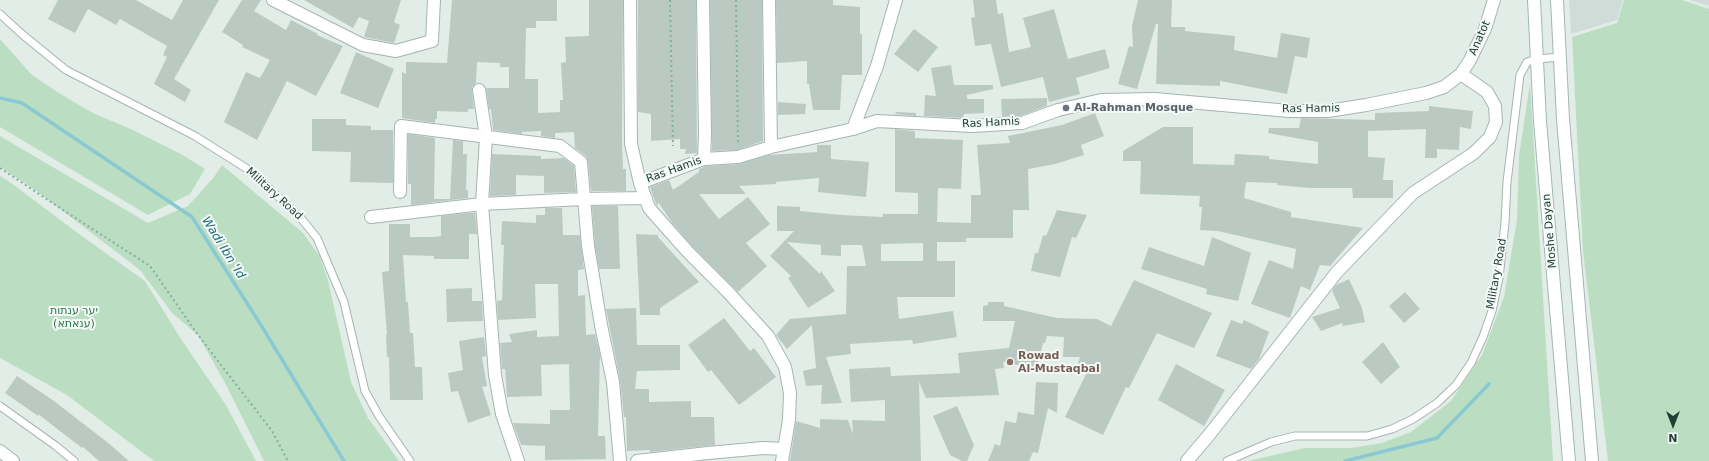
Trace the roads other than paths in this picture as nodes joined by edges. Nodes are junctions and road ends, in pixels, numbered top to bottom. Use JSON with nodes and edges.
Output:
{"nodes":[{"id":1,"x":274,"y":0,"type":"edge"},
{"id":2,"x":434,"y":0,"type":"edge"},
{"id":3,"x":630,"y":0,"type":"edge"},
{"id":4,"x":703,"y":0,"type":"edge"},
{"id":5,"x":769,"y":0,"type":"edge"},
{"id":6,"x":896,"y":0,"type":"edge"},
{"id":7,"x":1494,"y":0,"type":"edge"},
{"id":8,"x":1534,"y":0,"type":"edge"},
{"id":9,"x":1557,"y":0,"type":"edge"},
{"id":10,"x":0,"y":14,"type":"edge"},
{"id":11,"x":1560,"y":57,"type":"junction"},
{"id":12,"x":1537,"y":59,"type":"junction"},
{"id":13,"x":1461,"y":74,"type":"junction"},
{"id":14,"x":479,"y":90,"type":"dead end"},
{"id":15,"x":853,"y":129,"type":"junction"},
{"id":16,"x":486,"y":137,"type":"junction"},
{"id":17,"x":771,"y":147,"type":"junction"},
{"id":18,"x":704,"y":158,"type":"junction"},
{"id":19,"x":640,"y":183,"type":"junction"},
{"id":20,"x":400,"y":192,"type":"dead end"},
{"id":21,"x":646,"y":198,"type":"junction"},
{"id":22,"x":583,"y":199,"type":"junction"},
{"id":23,"x":482,"y":204,"type":"junction"},
{"id":24,"x":371,"y":217,"type":"dead end"},
{"id":25,"x":0,"y":406,"type":"edge"},
{"id":26,"x":784,"y":449,"type":"junction"},
{"id":27,"x":0,"y":451,"type":"edge"},
{"id":28,"x":13,"y":461,"type":"edge"},
{"id":29,"x":74,"y":461,"type":"edge"},
{"id":30,"x":410,"y":461,"type":"edge"},
{"id":31,"x":518,"y":461,"type":"edge"},
{"id":32,"x":620,"y":461,"type":"edge"},
{"id":33,"x":637,"y":461,"type":"edge"},
{"id":34,"x":782,"y":461,"type":"edge"},
{"id":35,"x":1187,"y":461,"type":"edge"},
{"id":36,"x":1227,"y":461,"type":"edge"},
{"id":37,"x":1569,"y":461,"type":"edge"},
{"id":38,"x":1592,"y":461,"type":"edge"}],
"edges":[{"from":1,"to":2,"type":"street"},
{"from":3,"to":19,"type":"street"},
{"from":4,"to":18,"type":"street"},
{"from":5,"to":17,"type":"street"},
{"from":6,"to":15,"type":"street"},
{"from":7,"to":13,"type":"street","name":"Anatot"},
{"from":8,"to":12,"type":"street","name":"Moshe Dayan"},
{"from":9,"to":11,"type":"street","name":"Moshe Dayan"},
{"from":10,"to":30,"type":"lane","name":"Military Road"},
{"from":11,"to":12,"type":"lane"},
{"from":11,"to":38,"type":"street","name":"Moshe Dayan"},
{"from":12,"to":36,"type":"lane","name":"Military Road"},
{"from":12,"to":37,"type":"street","name":"Moshe Dayan"},
{"from":13,"to":15,"type":"street","name":"Ras Hamis"},
{"from":13,"to":35,"type":"street"},
{"from":14,"to":16,"type":"street"},
{"from":15,"to":17,"type":"street","name":"Ras Hamis"},
{"from":16,"to":20,"type":"street"},
{"from":16,"to":22,"type":"street"},
{"from":16,"to":23,"type":"street"},
{"from":17,"to":18,"type":"street","name":"Ras Hamis"},
{"from":18,"to":19,"type":"street","name":"Ras Hamis"},
{"from":19,"to":21,"type":"street"},
{"from":21,"to":22,"type":"street"},
{"from":21,"to":26,"type":"street"},
{"from":22,"to":23,"type":"street"},
{"from":22,"to":32,"type":"street"},
{"from":23,"to":24,"type":"street"},
{"from":23,"to":31,"type":"street"},
{"from":25,"to":29,"type":"lane"},
{"from":26,"to":33,"type":"street"},
{"from":26,"to":34,"type":"street"},
{"from":27,"to":28,"type":"street"}]}
